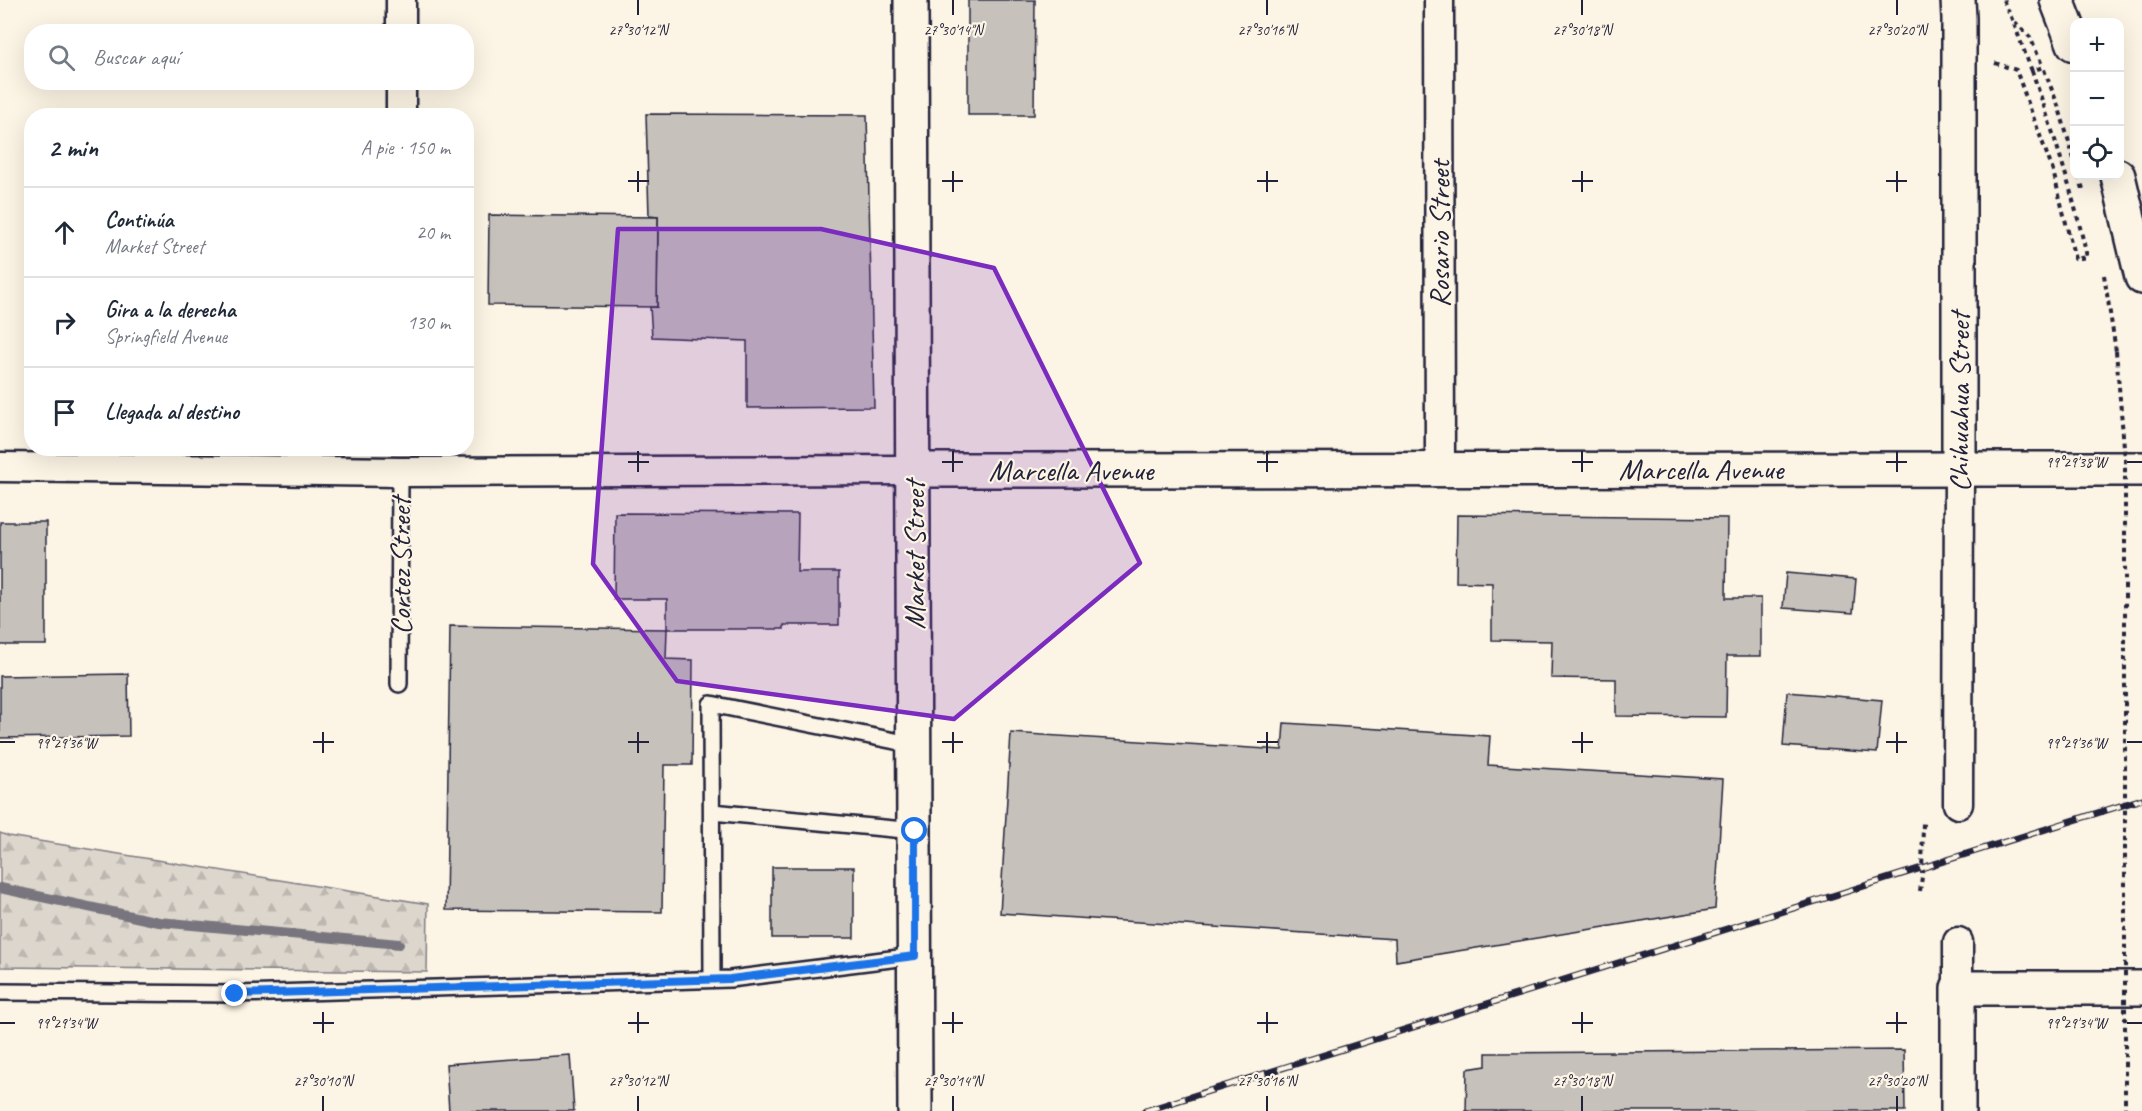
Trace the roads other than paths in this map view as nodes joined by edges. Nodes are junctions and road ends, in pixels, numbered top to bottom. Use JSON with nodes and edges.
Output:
{"nodes":[{"id":1,"x":401,"y":0,"type":"edge"},
{"id":2,"x":911,"y":0,"type":"edge"},
{"id":3,"x":1439,"y":0,"type":"edge"},
{"id":4,"x":1958,"y":0,"type":"edge"},
{"id":5,"x":2057,"y":0,"type":"edge"},
{"id":6,"x":401,"y":24,"type":"edge"},
{"id":7,"x":2070,"y":34,"type":"edge"},
{"id":8,"x":401,"y":90,"type":"edge"},
{"id":9,"x":401,"y":108,"type":"edge"},
{"id":10,"x":2119,"y":180,"type":"edge"},
{"id":11,"x":2142,"y":278,"type":"edge"},
{"id":12,"x":400,"y":460,"type":"edge"},
{"id":13,"x":0,"y":467,"type":"edge"},
{"id":14,"x":1440,"y":469,"type":"junction"},
{"id":15,"x":1959,"y":469,"type":"junction"},
{"id":16,"x":2142,"y":469,"type":"edge"},
{"id":17,"x":914,"y":470,"type":"junction"},
{"id":18,"x":399,"y":684,"type":"dead end"},
{"id":19,"x":915,"y":745,"type":"junction"},
{"id":20,"x":1958,"y":804,"type":"dead end"},
{"id":21,"x":712,"y":812,"type":"junction"},
{"id":22,"x":915,"y":831,"type":"junction"},
{"id":23,"x":1958,"y":942,"type":"dead end"},
{"id":24,"x":915,"y":956,"type":"junction"},
{"id":25,"x":712,"y":980,"type":"junction"},
{"id":26,"x":1958,"y":987,"type":"junction"},
{"id":27,"x":2142,"y":988,"type":"edge"},
{"id":28,"x":0,"y":992,"type":"edge"},
{"id":29,"x":915,"y":1111,"type":"edge"},
{"id":30,"x":1958,"y":1111,"type":"edge"}],
"edges":[{"from":1,"to":6,"type":"street"},
{"from":2,"to":17,"type":"street","name":"Market Street"},
{"from":3,"to":14,"type":"street","name":"Rosario Street"},
{"from":4,"to":15,"type":"street","name":"Chihuahua Street"},
{"from":5,"to":7,"type":"street"},
{"from":8,"to":9,"type":"street"},
{"from":10,"to":11,"type":"street"},
{"from":12,"to":13,"type":"street","name":"Marcella Avenue"},
{"from":12,"to":17,"type":"street","name":"Marcella Avenue"},
{"from":12,"to":18,"type":"lane","name":"Cortez Street"},
{"from":14,"to":15,"type":"street","name":"Marcella Avenue"},
{"from":14,"to":17,"type":"street","name":"Marcella Avenue"},
{"from":15,"to":16,"type":"street","name":"Marcella Avenue"},
{"from":15,"to":20,"type":"street","name":"Chihuahua Street"},
{"from":17,"to":19,"type":"street","name":"Market Street"},
{"from":19,"to":21,"type":"lane"},
{"from":19,"to":22,"type":"street","name":"Market Street"},
{"from":21,"to":22,"type":"lane"},
{"from":21,"to":25,"type":"lane"},
{"from":22,"to":24,"type":"street","name":"Market Street"},
{"from":23,"to":26,"type":"street"},
{"from":24,"to":25,"type":"lane"},
{"from":24,"to":29,"type":"street","name":"Market Street"},
{"from":25,"to":28,"type":"lane"},
{"from":26,"to":27,"type":"street"},
{"from":26,"to":30,"type":"street"}]}
